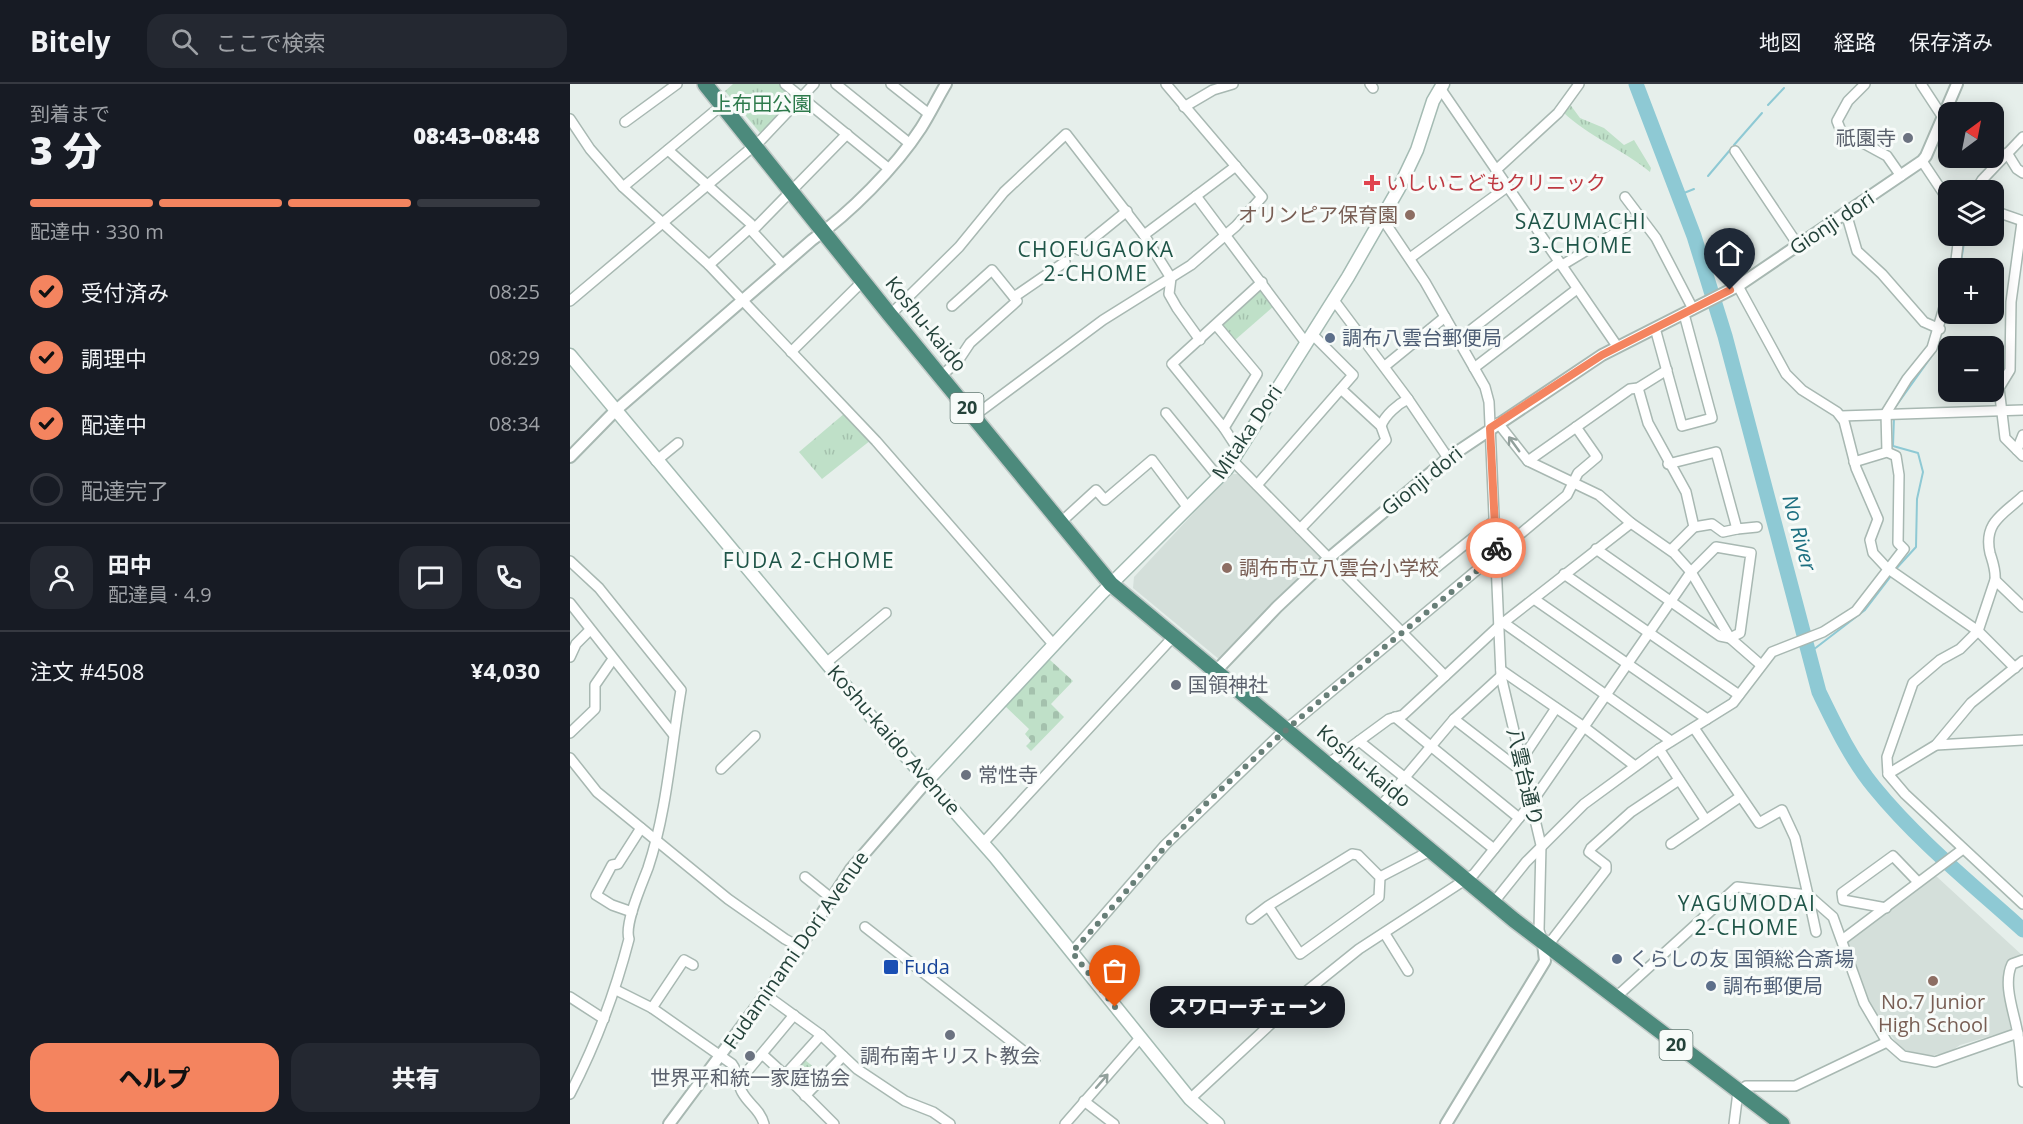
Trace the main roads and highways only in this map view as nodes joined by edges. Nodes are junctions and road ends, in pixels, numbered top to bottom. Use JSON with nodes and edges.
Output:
{"nodes":[{"id":1,"x":705,"y":84,"type":"edge"},
{"id":2,"x":1442,"y":86,"type":"edge"},
{"id":3,"x":570,"y":355,"type":"edge"},
{"id":4,"x":1111,"y":584,"type":"junction"},
{"id":5,"x":928,"y":780,"type":"junction"},
{"id":6,"x":1218,"y":1124,"type":"edge"},
{"id":7,"x":1782,"y":1124,"type":"edge"}],
"edges":[{"from":1,"to":4,"type":"highway","name":"Koshu-kaido","number":"20"},
{"from":2,"to":4,"type":"main road","name":"Mitaka Dori"},
{"from":3,"to":5,"type":"main road","name":"Koshu-kaido Avenue"},
{"from":4,"to":5,"type":"main road","name":"Mitaka Dori"},
{"from":4,"to":7,"type":"highway","name":"Koshu-kaido","number":"20"},
{"from":5,"to":6,"type":"main road","name":"Koshu-kaido Avenue"}]}
